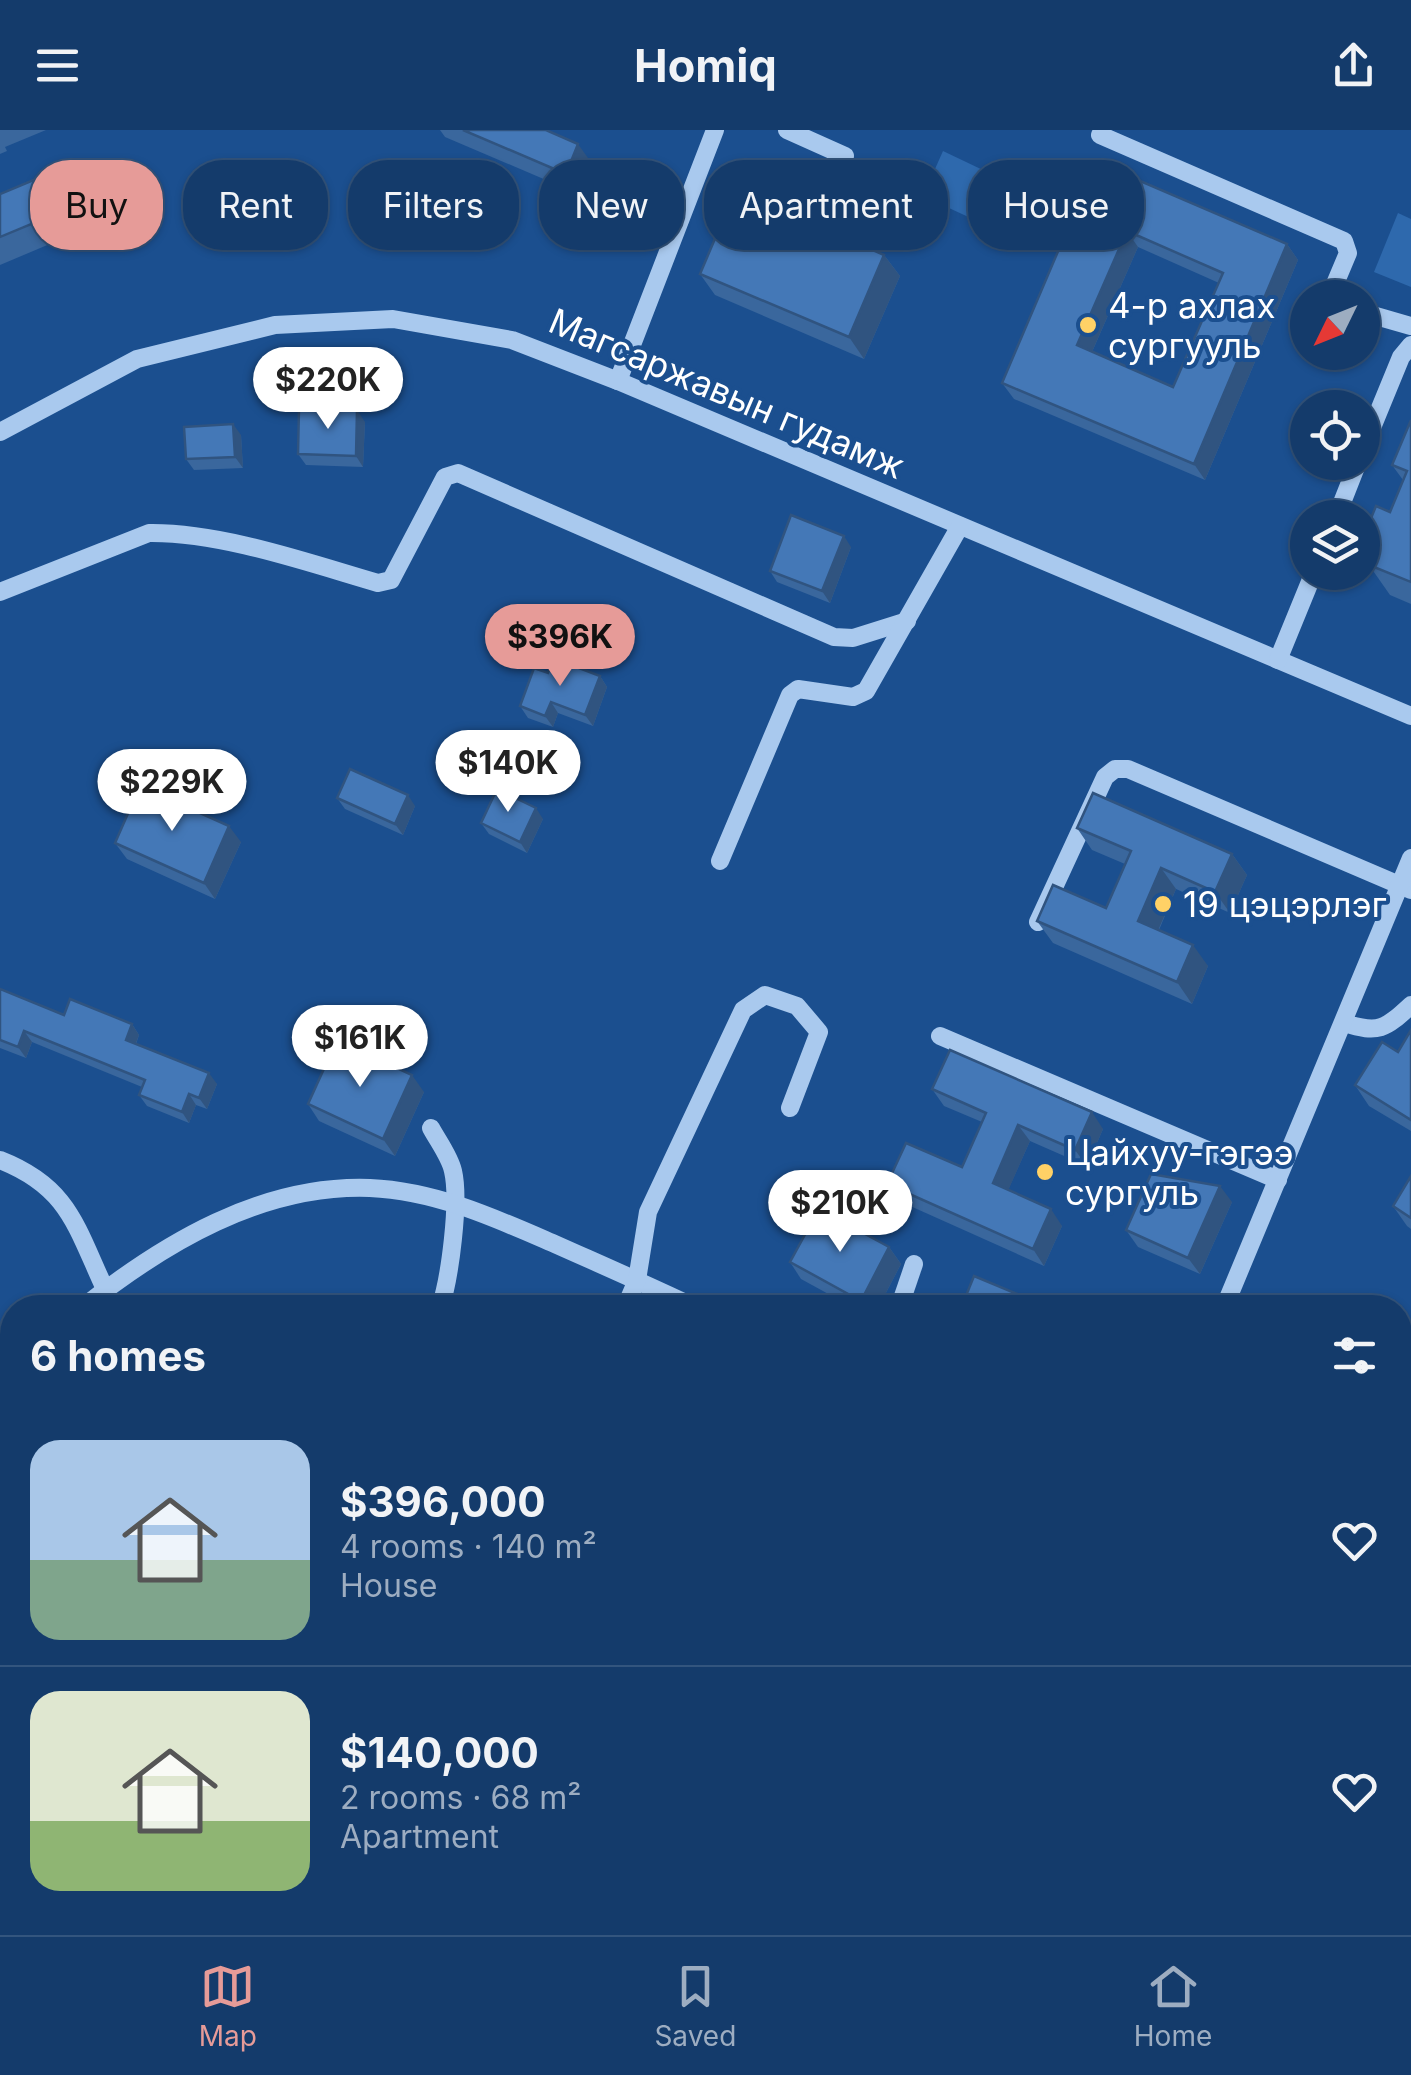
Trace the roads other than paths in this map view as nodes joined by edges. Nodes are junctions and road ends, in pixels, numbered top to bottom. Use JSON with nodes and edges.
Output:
{"nodes":[{"id":1,"x":715,"y":130,"type":"edge"},
{"id":2,"x":787,"y":130,"type":"edge"},
{"id":3,"x":1100,"y":134,"type":"dead end"},
{"id":4,"x":845,"y":156,"type":"dead end"},
{"id":5,"x":1337,"y":280,"type":"edge"},
{"id":6,"x":1380,"y":317,"type":"edge"},
{"id":7,"x":1411,"y":326,"type":"edge"},
{"id":8,"x":1411,"y":345,"type":"edge"},
{"id":9,"x":618,"y":381,"type":"junction"},
{"id":10,"x":1380,"y":408,"type":"edge"},
{"id":11,"x":0,"y":432,"type":"edge"},
{"id":12,"x":960,"y":526,"type":"junction"},
{"id":13,"x":1307,"y":590,"type":"edge"},
{"id":14,"x":0,"y":592,"type":"edge"},
{"id":15,"x":907,"y":622,"type":"junction"},
{"id":16,"x":1278,"y":660,"type":"junction"},
{"id":17,"x":1411,"y":716,"type":"edge"},
{"id":18,"x":1411,"y":858,"type":"edge"},
{"id":19,"x":720,"y":862,"type":"dead end"},
{"id":20,"x":1406,"y":888,"type":"edge"},
{"id":21,"x":1038,"y":922,"type":"edge"},
{"id":22,"x":1411,"y":1005,"type":"edge"},
{"id":23,"x":1344,"y":1022,"type":"junction"},
{"id":24,"x":940,"y":1036,"type":"dead end"},
{"id":25,"x":790,"y":1108,"type":"dead end"},
{"id":26,"x":431,"y":1128,"type":"dead end"},
{"id":27,"x":0,"y":1160,"type":"edge"},
{"id":28,"x":1278,"y":1180,"type":"junction"},
{"id":29,"x":453,"y":1204,"type":"junction"},
{"id":30,"x":914,"y":1264,"type":"dead end"},
{"id":31,"x":637,"y":1280,"type":"junction"},
{"id":32,"x":105,"y":1289,"type":"junction"},
{"id":33,"x":98,"y":1295,"type":"edge"},
{"id":34,"x":443,"y":1295,"type":"edge"},
{"id":35,"x":631,"y":1295,"type":"edge"},
{"id":36,"x":669,"y":1295,"type":"edge"},
{"id":37,"x":903,"y":1295,"type":"edge"},
{"id":38,"x":1229,"y":1295,"type":"edge"}],
"edges":[{"from":1,"to":9,"type":"street"},
{"from":2,"to":4,"type":"street"},
{"from":3,"to":5,"type":"street"},
{"from":6,"to":7,"type":"street"},
{"from":8,"to":10,"type":"street"},
{"from":9,"to":11,"type":"street","name":"Магсаржавын гудамж"},
{"from":9,"to":12,"type":"street","name":"Магсаржавын гудамж"},
{"from":12,"to":15,"type":"street"},
{"from":12,"to":16,"type":"street","name":"Магсаржавын гудамж"},
{"from":13,"to":16,"type":"street"},
{"from":14,"to":15,"type":"street"},
{"from":15,"to":19,"type":"street"},
{"from":16,"to":17,"type":"street","name":"Магсаржавын гудамж"},
{"from":18,"to":20,"type":"street"},
{"from":20,"to":21,"type":"street"},
{"from":20,"to":23,"type":"street"},
{"from":22,"to":23,"type":"street"},
{"from":23,"to":28,"type":"street"},
{"from":24,"to":28,"type":"street"},
{"from":25,"to":31,"type":"street"},
{"from":26,"to":29,"type":"street"},
{"from":27,"to":32,"type":"street"},
{"from":28,"to":38,"type":"street"},
{"from":29,"to":31,"type":"street"},
{"from":29,"to":32,"type":"street"},
{"from":29,"to":34,"type":"street"},
{"from":30,"to":37,"type":"street"},
{"from":31,"to":35,"type":"street"},
{"from":31,"to":36,"type":"street"},
{"from":32,"to":33,"type":"street"}]}
